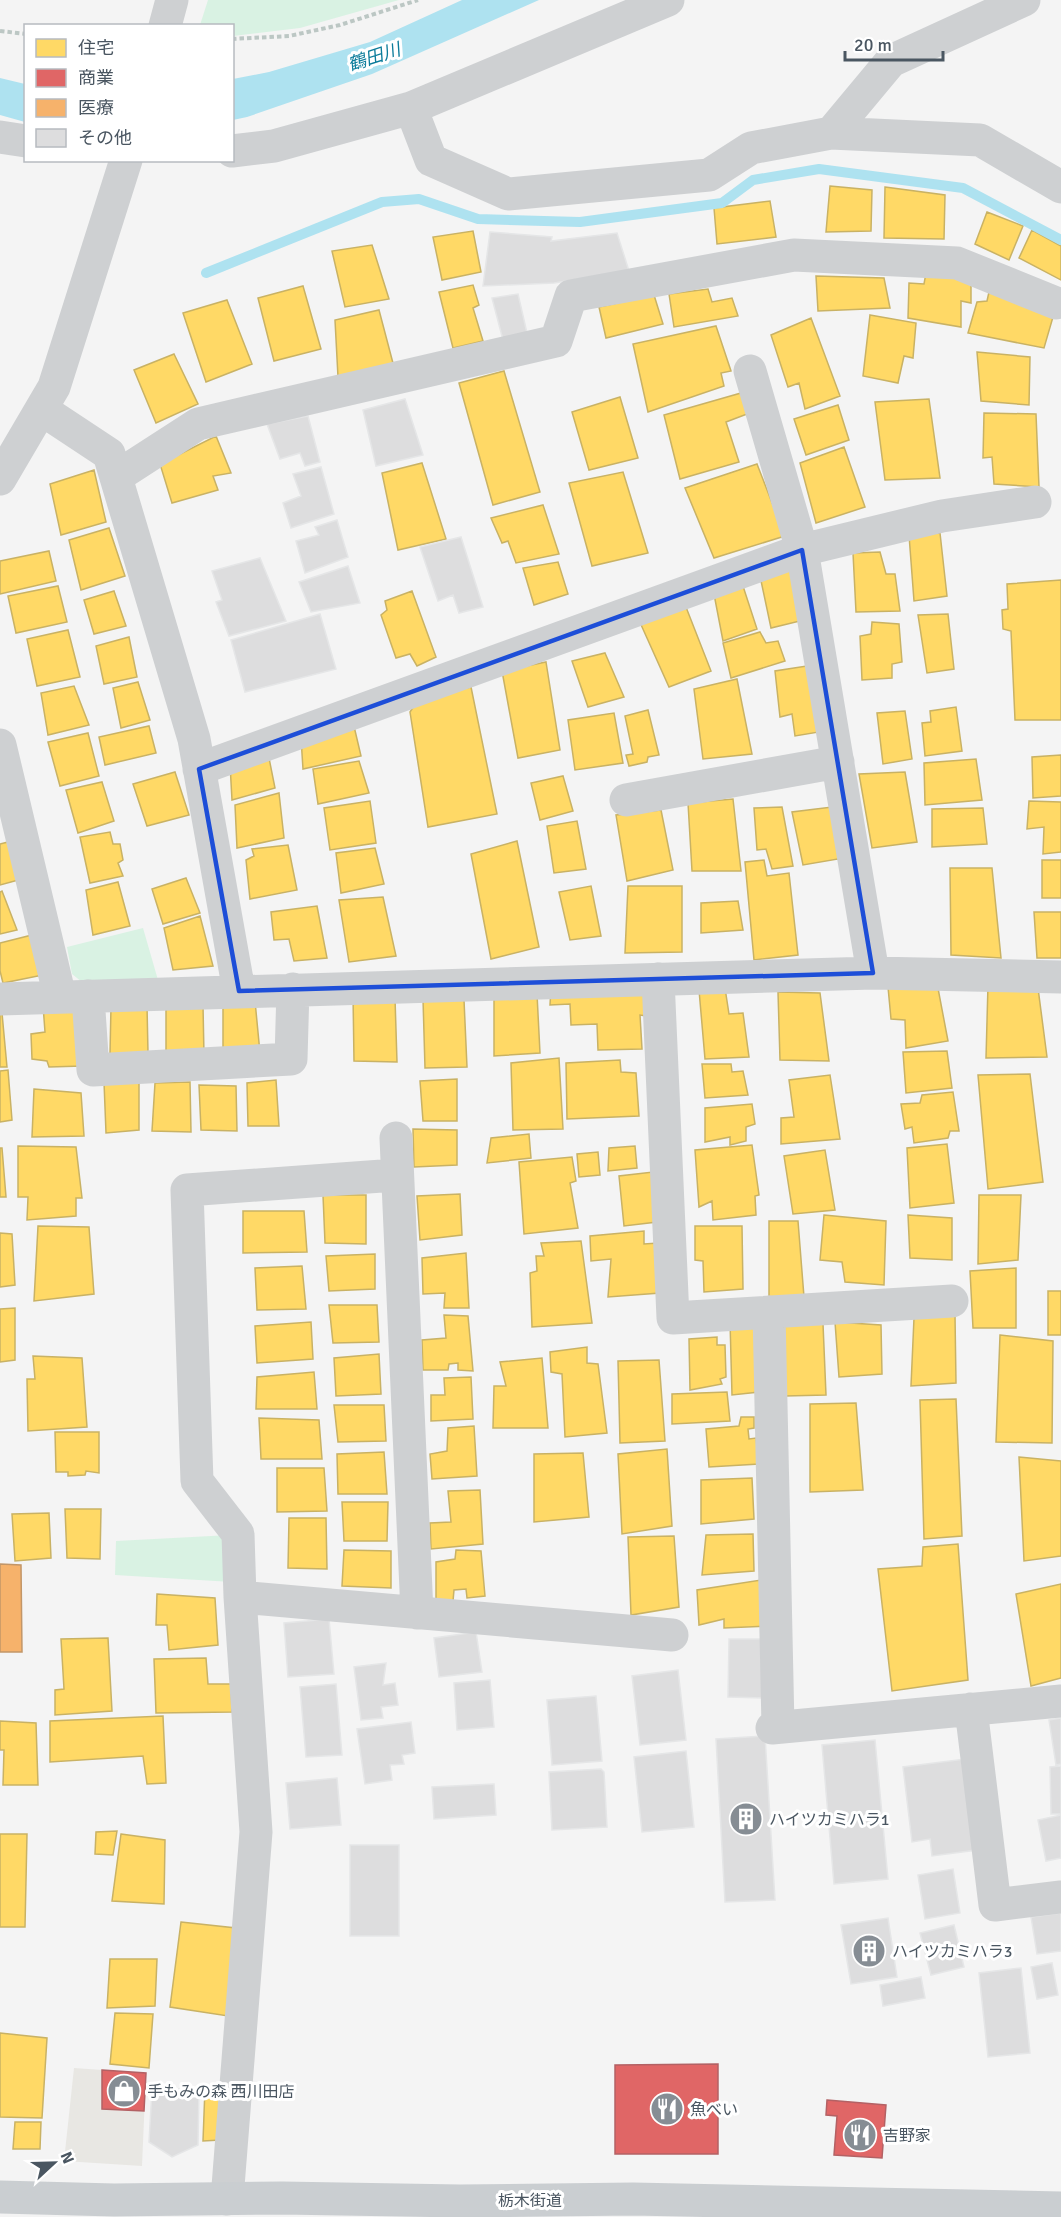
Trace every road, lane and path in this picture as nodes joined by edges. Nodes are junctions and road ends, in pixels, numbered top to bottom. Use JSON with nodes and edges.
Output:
{"nodes":[{"id":1,"x":172,"y":0,"type":"edge"},
{"id":2,"x":418,"y":0,"type":"edge"},
{"id":3,"x":668,"y":0,"type":"edge"},
{"id":4,"x":1024,"y":0,"type":"edge"},
{"id":5,"x":166,"y":24,"type":"edge"},
{"id":6,"x":0,"y":31,"type":"edge"},
{"id":7,"x":24,"y":34,"type":"edge"},
{"id":8,"x":234,"y":39,"type":"edge"},
{"id":9,"x":411,"y":108,"type":"junction"},
{"id":10,"x":831,"y":133,"type":"junction"},
{"id":11,"x":0,"y":137,"type":"edge"},
{"id":12,"x":24,"y":141,"type":"edge"},
{"id":13,"x":234,"y":152,"type":"edge"},
{"id":14,"x":125,"y":162,"type":"edge"},
{"id":15,"x":1061,"y":187,"type":"edge"},
{"id":16,"x":1056,"y":303,"type":"dead end"},
{"id":17,"x":750,"y":371,"type":"dead end"},
{"id":18,"x":41,"y":409,"type":"junction"},
{"id":19,"x":116,"y":477,"type":"junction"},
{"id":20,"x":0,"y":479,"type":"edge"},
{"id":21,"x":1035,"y":502,"type":"dead end"},
{"id":22,"x":802,"y":550,"type":"junction"},
{"id":23,"x":0,"y":746,"type":"edge"},
{"id":24,"x":838,"y":762,"type":"junction"},
{"id":25,"x":200,"y":769,"type":"junction"},
{"id":26,"x":627,"y":800,"type":"dead end"},
{"id":27,"x":873,"y":973,"type":"junction"},
{"id":28,"x":1061,"y":977,"type":"edge"},
{"id":29,"x":658,"y":979,"type":"junction"},
{"id":30,"x":293,"y":989,"type":"junction"},
{"id":31,"x":239,"y":991,"type":"junction"},
{"id":32,"x":74,"y":996,"type":"junction"},
{"id":33,"x":0,"y":999,"type":"edge"},
{"id":34,"x":396,"y":1138,"type":"dead end"},
{"id":35,"x":396,"y":1175,"type":"junction"},
{"id":36,"x":952,"y":1301,"type":"dead end"},
{"id":37,"x":769,"y":1312,"type":"junction"},
{"id":38,"x":240,"y":1598,"type":"junction"},
{"id":39,"x":417,"y":1613,"type":"junction"},
{"id":40,"x":672,"y":1635,"type":"dead end"},
{"id":41,"x":1061,"y":1701,"type":"edge"},
{"id":42,"x":971,"y":1709,"type":"junction"},
{"id":43,"x":1061,"y":1897,"type":"edge"},
{"id":44,"x":0,"y":2197,"type":"edge"},
{"id":45,"x":227,"y":2199,"type":"junction"},
{"id":46,"x":282,"y":2208,"type":"edge"},
{"id":47,"x":633,"y":2208,"type":"edge"},
{"id":48,"x":114,"y":2209,"type":"edge"},
{"id":49,"x":460,"y":2209,"type":"edge"},
{"id":50,"x":817,"y":2209,"type":"edge"},
{"id":51,"x":1056,"y":2211,"type":"edge"}],
"edges":[{"from":1,"to":5,"type":"street"},
{"from":2,"to":8,"type":"path"},
{"from":3,"to":9,"type":"street"},
{"from":4,"to":10,"type":"street"},
{"from":6,"to":7,"type":"path"},
{"from":9,"to":10,"type":"street"},
{"from":9,"to":13,"type":"street"},
{"from":10,"to":15,"type":"street"},
{"from":11,"to":12,"type":"street"},
{"from":14,"to":18,"type":"street"},
{"from":16,"to":19,"type":"street"},
{"from":17,"to":22,"type":"street"},
{"from":18,"to":19,"type":"street"},
{"from":18,"to":20,"type":"street"},
{"from":19,"to":25,"type":"street"},
{"from":21,"to":22,"type":"street"},
{"from":22,"to":24,"type":"street"},
{"from":22,"to":25,"type":"street"},
{"from":23,"to":32,"type":"street"},
{"from":24,"to":26,"type":"street"},
{"from":24,"to":27,"type":"street"},
{"from":25,"to":31,"type":"street"},
{"from":27,"to":28,"type":"street"},
{"from":27,"to":29,"type":"street"},
{"from":29,"to":30,"type":"street"},
{"from":29,"to":37,"type":"street"},
{"from":30,"to":31,"type":"street"},
{"from":30,"to":32,"type":"street"},
{"from":31,"to":32,"type":"street"},
{"from":32,"to":33,"type":"street"},
{"from":34,"to":35,"type":"street"},
{"from":35,"to":38,"type":"street"},
{"from":35,"to":39,"type":"street"},
{"from":36,"to":37,"type":"street"},
{"from":37,"to":42,"type":"street"},
{"from":38,"to":39,"type":"street"},
{"from":38,"to":45,"type":"street"},
{"from":39,"to":40,"type":"street"},
{"from":41,"to":42,"type":"street"},
{"from":42,"to":43,"type":"street"},
{"from":44,"to":48,"type":"main road","name":"栃木街道"},
{"from":45,"to":46,"type":"main road","name":"栃木街道"},
{"from":45,"to":48,"type":"main road","name":"栃木街道"},
{"from":46,"to":49,"type":"main road","name":"栃木街道"},
{"from":47,"to":49,"type":"main road","name":"栃木街道"},
{"from":47,"to":50,"type":"main road","name":"栃木街道"},
{"from":50,"to":51,"type":"main road","name":"栃木街道"}]}
